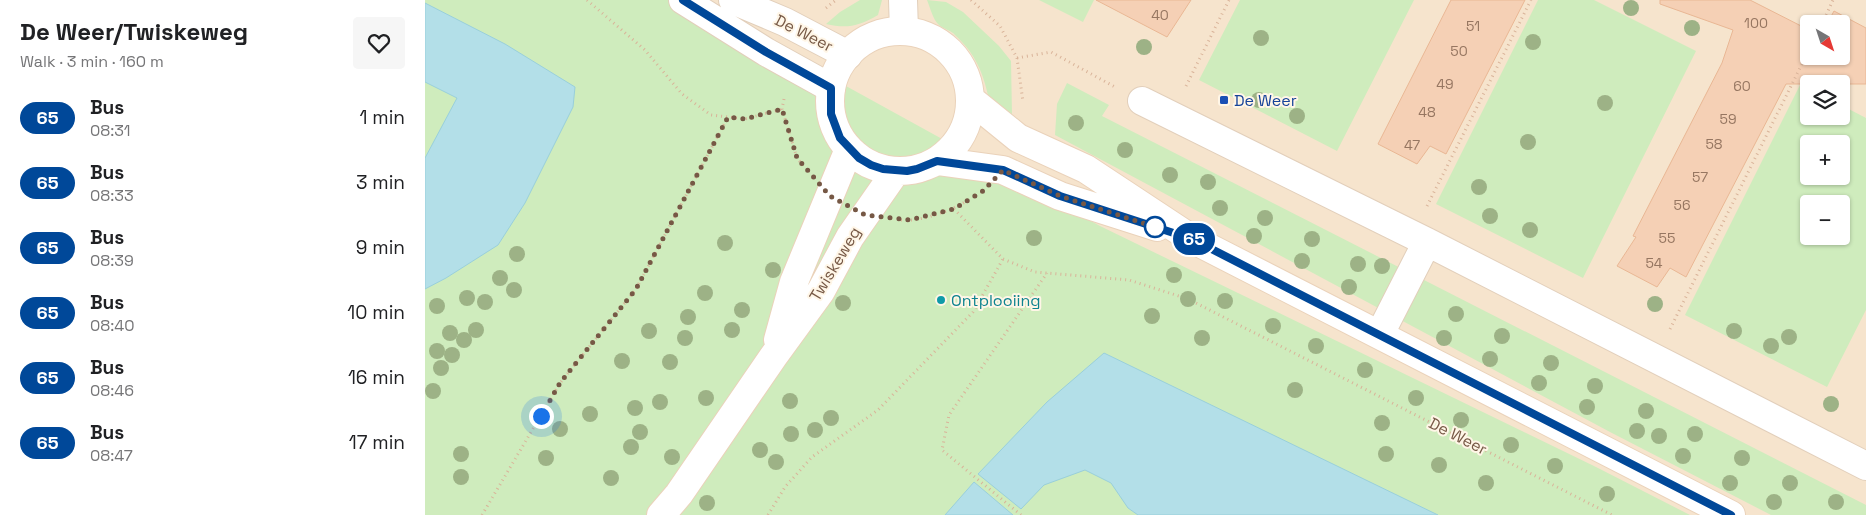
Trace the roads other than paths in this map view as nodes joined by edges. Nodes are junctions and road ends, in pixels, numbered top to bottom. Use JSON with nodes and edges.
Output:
{"nodes":[{"id":1,"x":683,"y":0,"type":"edge"},
{"id":2,"x":733,"y":0,"type":"edge"},
{"id":3,"x":903,"y":0,"type":"edge"},
{"id":4,"x":904,"y":31,"type":"junction"},
{"id":5,"x":848,"y":55,"type":"junction"},
{"id":6,"x":831,"y":88,"type":"junction"},
{"id":7,"x":970,"y":99,"type":"junction"},
{"id":8,"x":1142,"y":102,"type":"road end"},
{"id":9,"x":849,"y":149,"type":"junction"},
{"id":10,"x":937,"y":161,"type":"junction"},
{"id":11,"x":896,"y":171,"type":"junction"},
{"id":12,"x":1192,"y":239,"type":"junction"},
{"id":13,"x":1419,"y":239,"type":"junction"},
{"id":14,"x":1380,"y":334,"type":"junction"},
{"id":15,"x":773,"y":357,"type":"junction"},
{"id":16,"x":1866,"y":466,"type":"edge"},
{"id":17,"x":661,"y":515,"type":"edge"},
{"id":18,"x":1731,"y":515,"type":"edge"}],
"edges":[{"from":1,"to":6,"type":"main road","name":"De Weer"},
{"from":2,"to":5,"type":"main road","name":"De Weer"},
{"from":3,"to":4,"type":"main road"},
{"from":4,"to":5,"type":"main road"},
{"from":4,"to":7,"type":"main road"},
{"from":5,"to":6,"type":"main road"},
{"from":6,"to":9,"type":"main road"},
{"from":7,"to":10,"type":"main road"},
{"from":7,"to":12,"type":"main road"},
{"from":8,"to":13,"type":"main road"},
{"from":9,"to":11,"type":"main road"},
{"from":9,"to":15,"type":"main road","name":"Twiskeweg"},
{"from":10,"to":11,"type":"main road"},
{"from":10,"to":12,"type":"main road"},
{"from":11,"to":15,"type":"main road","name":"Twiskeweg"},
{"from":12,"to":14,"type":"main road"},
{"from":13,"to":14,"type":"main road"},
{"from":13,"to":16,"type":"main road"},
{"from":14,"to":18,"type":"main road"},
{"from":15,"to":17,"type":"main road","name":"Twiskeweg"}]}
